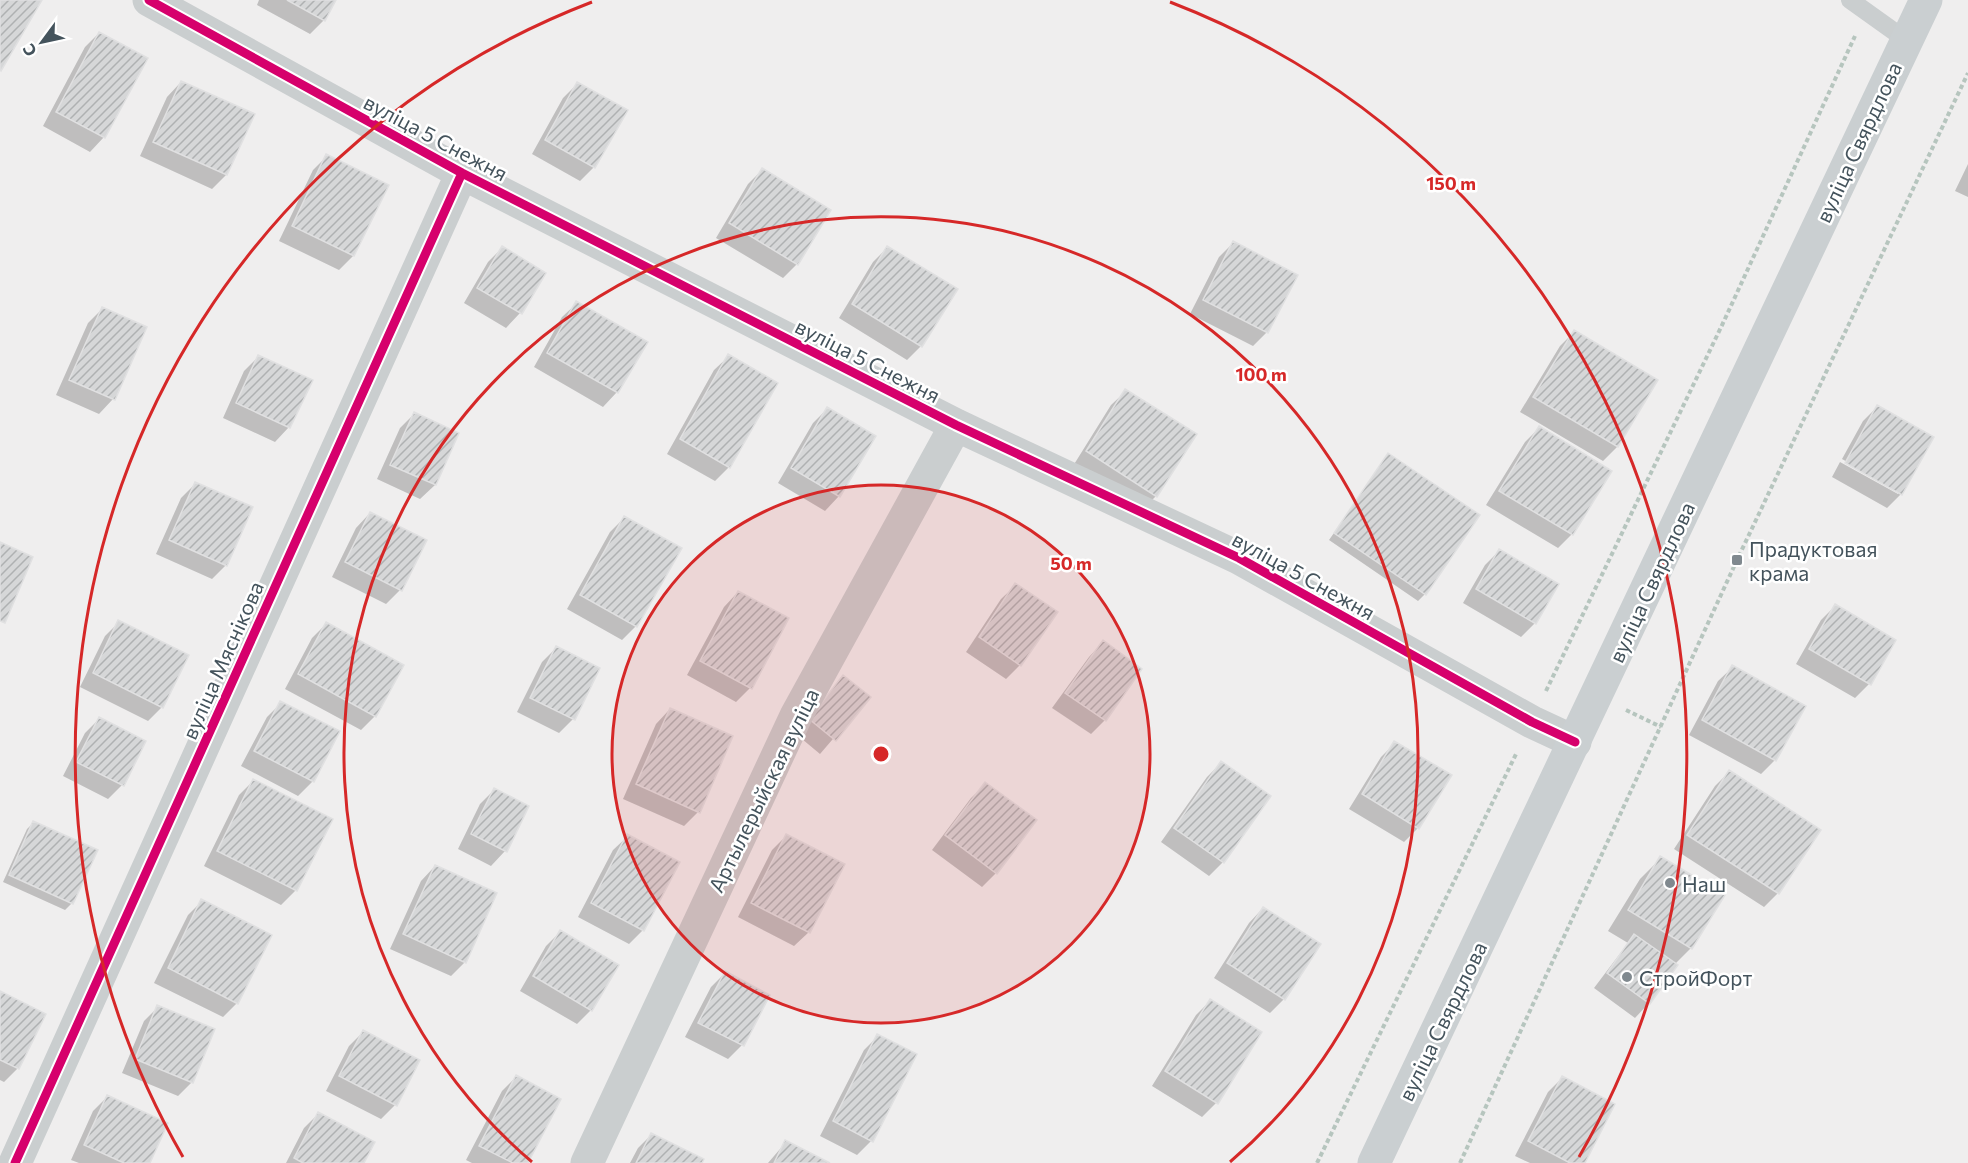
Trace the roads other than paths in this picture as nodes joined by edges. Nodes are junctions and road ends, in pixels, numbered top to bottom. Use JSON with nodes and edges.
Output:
{"nodes":[{"id":1,"x":149,"y":0,"type":"edge"},
{"id":2,"x":1850,"y":0,"type":"edge"},
{"id":3,"x":1926,"y":0,"type":"edge"},
{"id":4,"x":1906,"y":40,"type":"junction"},
{"id":5,"x":462,"y":173,"type":"junction"},
{"id":6,"x":956,"y":425,"type":"junction"},
{"id":7,"x":1575,"y":742,"type":"junction"},
{"id":8,"x":15,"y":1163,"type":"edge"},
{"id":9,"x":587,"y":1163,"type":"edge"},
{"id":10,"x":1374,"y":1163,"type":"edge"}],
"edges":[{"from":1,"to":5,"type":"street","name":"вуліца 5 Снежня"},
{"from":2,"to":4,"type":"lane"},
{"from":3,"to":4,"type":"main road","name":"вуліца Свярдлова"},
{"from":4,"to":7,"type":"main road","name":"вуліца Свярдлова"},
{"from":5,"to":6,"type":"street","name":"вуліца 5 Снежня"},
{"from":5,"to":8,"type":"street","name":"вуліца Мяснікова"},
{"from":6,"to":7,"type":"street","name":"вуліца 5 Снежня"},
{"from":6,"to":9,"type":"street","name":"Артылерыйская вуліца"},
{"from":7,"to":10,"type":"main road","name":"вуліца Свярдлова"}]}
